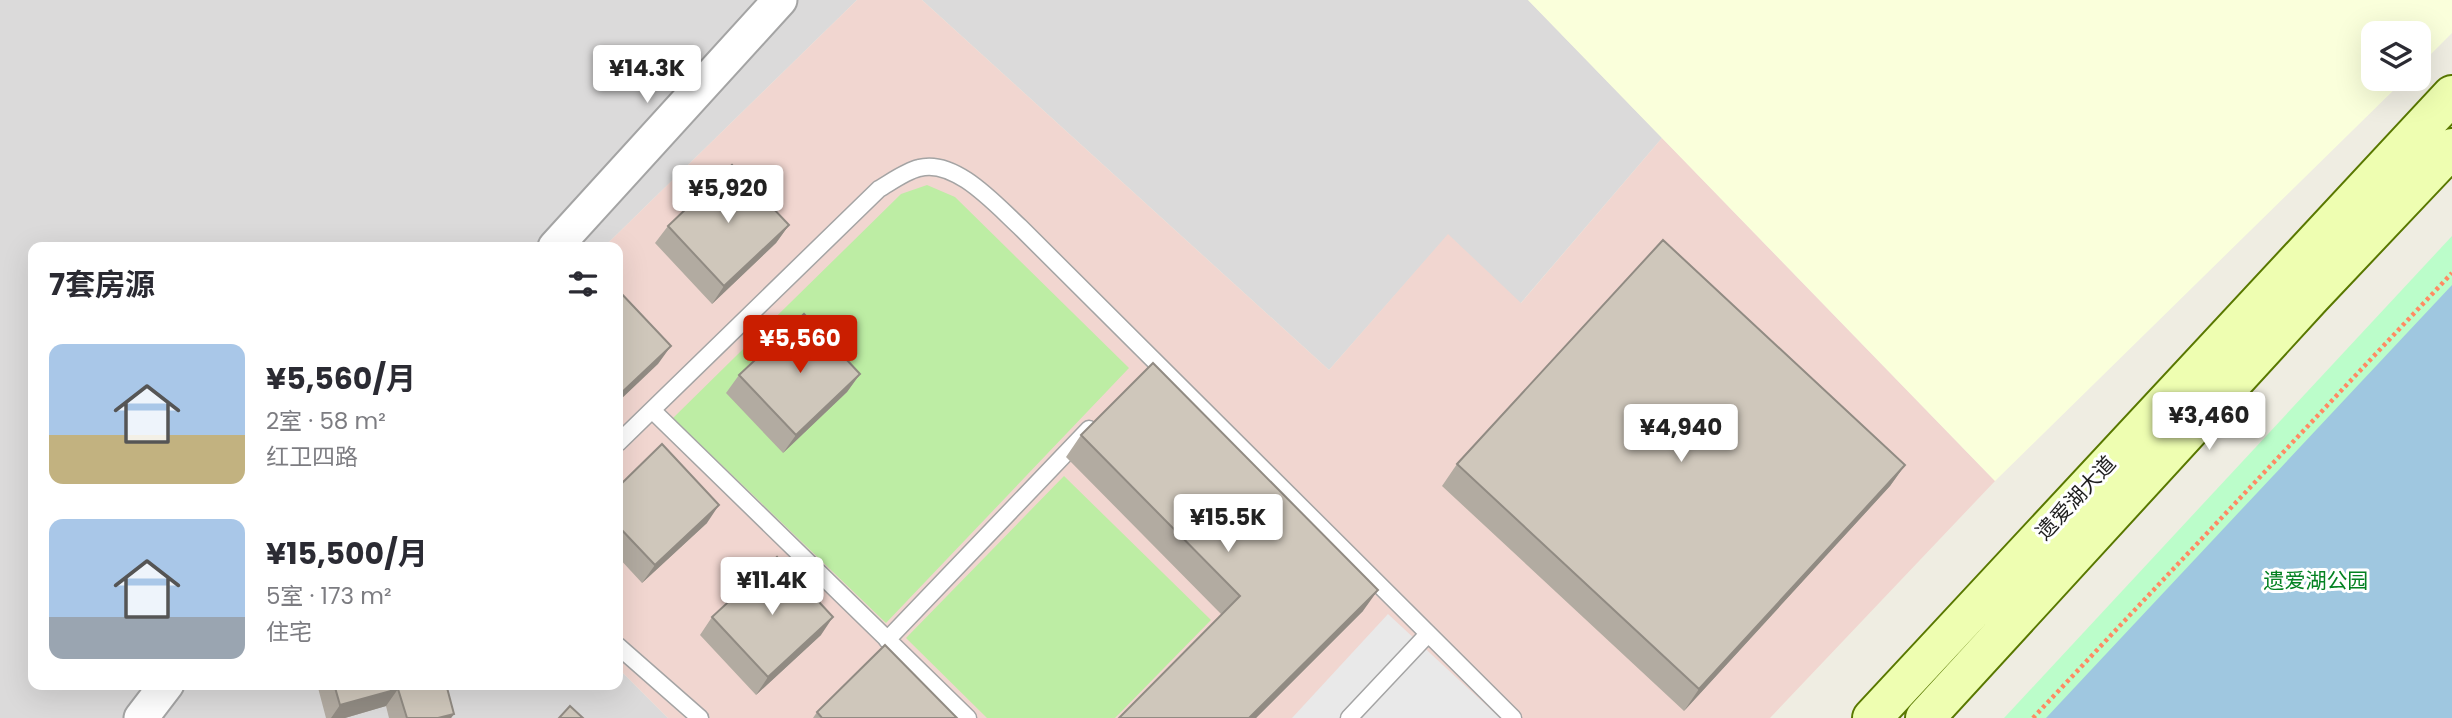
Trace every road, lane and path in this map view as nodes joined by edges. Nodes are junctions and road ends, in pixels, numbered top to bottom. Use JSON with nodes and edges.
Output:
{"nodes":[{"id":1,"x":780,"y":0,"type":"edge"},
{"id":2,"x":2452,"y":95,"type":"edge"},
{"id":3,"x":2452,"y":148,"type":"edge"},
{"id":4,"x":560,"y":242,"type":"edge"},
{"id":5,"x":2452,"y":273,"type":"edge"},
{"id":6,"x":652,"y":410,"type":"junction"},
{"id":7,"x":1097,"y":421,"type":"edge"},
{"id":8,"x":623,"y":438,"type":"edge"},
{"id":9,"x":1428,"y":634,"type":"junction"},
{"id":10,"x":887,"y":640,"type":"junction"},
{"id":11,"x":623,"y":650,"type":"edge"},
{"id":12,"x":162,"y":690,"type":"edge"},
{"id":13,"x":141,"y":718,"type":"edge"},
{"id":14,"x":700,"y":718,"type":"edge"},
{"id":15,"x":968,"y":718,"type":"edge"},
{"id":16,"x":1349,"y":718,"type":"edge"},
{"id":17,"x":1513,"y":718,"type":"edge"},
{"id":18,"x":1872,"y":718,"type":"edge"},
{"id":19,"x":1925,"y":718,"type":"edge"},
{"id":20,"x":2033,"y":718,"type":"edge"}],
"edges":[{"from":1,"to":4,"type":"street"},
{"from":2,"to":18,"type":"main road","name":"遗爱湖大道"},
{"from":3,"to":19,"type":"main road","name":"遗爱湖大道"},
{"from":5,"to":20,"type":"path"},
{"from":6,"to":8,"type":"lane"},
{"from":6,"to":9,"type":"lane"},
{"from":6,"to":10,"type":"lane"},
{"from":7,"to":10,"type":"lane"},
{"from":9,"to":16,"type":"lane"},
{"from":9,"to":17,"type":"lane"},
{"from":10,"to":15,"type":"lane"},
{"from":11,"to":14,"type":"lane"},
{"from":12,"to":13,"type":"street"}]}
